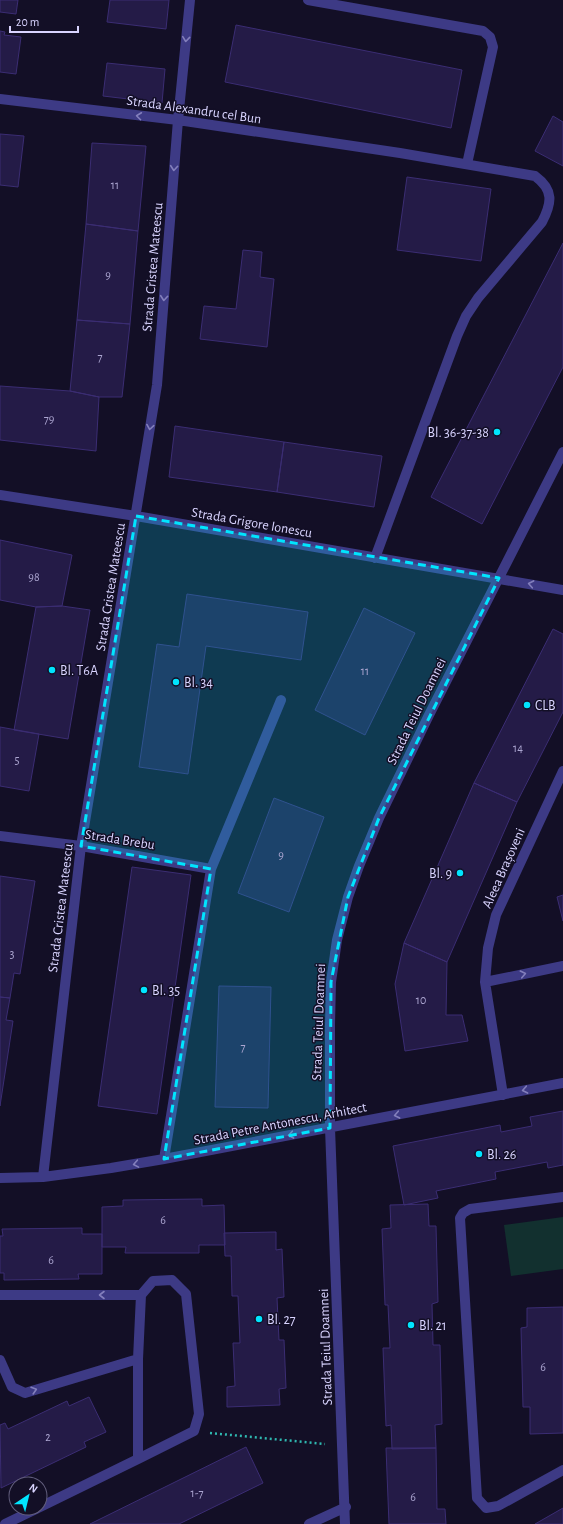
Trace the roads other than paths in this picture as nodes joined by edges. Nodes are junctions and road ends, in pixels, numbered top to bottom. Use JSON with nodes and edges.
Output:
{"nodes":[{"id":1,"x":190,"y":0,"type":"edge"},
{"id":2,"x":308,"y":0,"type":"edge"},
{"id":3,"x":0,"y":99,"type":"edge"},
{"id":4,"x":178,"y":120,"type":"junction"},
{"id":5,"x":467,"y":164,"type":"junction"},
{"id":6,"x":563,"y":452,"type":"edge"},
{"id":7,"x":0,"y":495,"type":"edge"},
{"id":8,"x":136,"y":516,"type":"junction"},
{"id":9,"x":375,"y":558,"type":"junction"},
{"id":10,"x":499,"y":578,"type":"junction"},
{"id":11,"x":563,"y":590,"type":"edge"},
{"id":12,"x":282,"y":700,"type":"dead end"},
{"id":13,"x":563,"y":772,"type":"edge"},
{"id":14,"x":0,"y":836,"type":"edge"},
{"id":15,"x":80,"y":846,"type":"junction"},
{"id":16,"x":211,"y":869,"type":"junction"},
{"id":17,"x":563,"y":966,"type":"edge"},
{"id":18,"x":485,"y":982,"type":"junction"},
{"id":19,"x":563,"y":1083,"type":"edge"},
{"id":20,"x":503,"y":1095,"type":"junction"},
{"id":21,"x":330,"y":1128,"type":"junction"},
{"id":22,"x":164,"y":1159,"type":"junction"},
{"id":23,"x":42,"y":1177,"type":"junction"},
{"id":24,"x":0,"y":1178,"type":"edge"},
{"id":25,"x":563,"y":1197,"type":"edge"},
{"id":26,"x":0,"y":1295,"type":"edge"},
{"id":27,"x":141,"y":1295,"type":"junction"},
{"id":28,"x":138,"y":1359,"type":"junction"},
{"id":29,"x":0,"y":1360,"type":"edge"},
{"id":30,"x":138,"y":1459,"type":"junction"},
{"id":31,"x":563,"y":1470,"type":"edge"},
{"id":32,"x":48,"y":1504,"type":"edge"},
{"id":33,"x":346,"y":1506,"type":"junction"},
{"id":34,"x":22,"y":1516,"type":"edge"},
{"id":35,"x":5,"y":1524,"type":"edge"},
{"id":36,"x":310,"y":1524,"type":"edge"},
{"id":37,"x":346,"y":1524,"type":"edge"}],
"edges":[{"from":1,"to":4,"type":"street","name":"Strada Cristea Mateescu","one_way":true},
{"from":2,"to":5,"type":"street"},
{"from":4,"to":3,"type":"street","name":"Strada Alexandru cel Bun","one_way":true},
{"from":4,"to":5,"type":"street","name":"Strada Alexandru cel Bun"},
{"from":4,"to":8,"type":"street","name":"Strada Cristea Mateescu","one_way":true},
{"from":5,"to":9,"type":"street","name":"Strada Alexandru cel Bun"},
{"from":6,"to":10,"type":"street","name":"Strada Teiul Doamnei"},
{"from":7,"to":8,"type":"street","name":"Strada Grigore Ionescu"},
{"from":8,"to":9,"type":"street","name":"Strada Grigore Ionescu"},
{"from":8,"to":15,"type":"street","name":"Strada Cristea Mateescu"},
{"from":9,"to":10,"type":"street","name":"Strada Grigore Ionescu"},
{"from":11,"to":10,"type":"street","name":"Strada Grigore Ionescu","one_way":true},
{"from":10,"to":21,"type":"street","name":"Strada Teiul Doamnei"},
{"from":12,"to":16,"type":"street"},
{"from":13,"to":18,"type":"street","name":"Aleea Brașoveni"},
{"from":14,"to":15,"type":"street","name":"Strada Brebu"},
{"from":15,"to":16,"type":"street","name":"Strada Brebu"},
{"from":15,"to":23,"type":"street","name":"Strada Cristea Mateescu"},
{"from":16,"to":22,"type":"street"},
{"from":18,"to":17,"type":"street","one_way":true},
{"from":18,"to":20,"type":"street","name":"Aleea Brașoveni"},
{"from":19,"to":20,"type":"street","name":"Strada Petre Antonescu, Arhitect","one_way":true},
{"from":20,"to":21,"type":"street","name":"Strada Petre Antonescu, Arhitect","one_way":true},
{"from":21,"to":22,"type":"street","name":"Strada Petre Antonescu, Arhitect","one_way":true},
{"from":21,"to":33,"type":"street","name":"Strada Teiul Doamnei"},
{"from":22,"to":23,"type":"street","name":"Strada Petre Antonescu, Arhitect","one_way":true},
{"from":23,"to":24,"type":"street","name":"Strada Petre Antonescu, Arhitect"},
{"from":25,"to":31,"type":"street"},
{"from":27,"to":26,"type":"street","one_way":true},
{"from":27,"to":28,"type":"street"},
{"from":27,"to":30,"type":"street"},
{"from":29,"to":28,"type":"street","one_way":true},
{"from":28,"to":30,"type":"street"},
{"from":30,"to":32,"type":"street"},
{"from":33,"to":36,"type":"street"},
{"from":33,"to":37,"type":"street","name":"Strada Teiul Doamnei"},
{"from":34,"to":35,"type":"street"}]}
